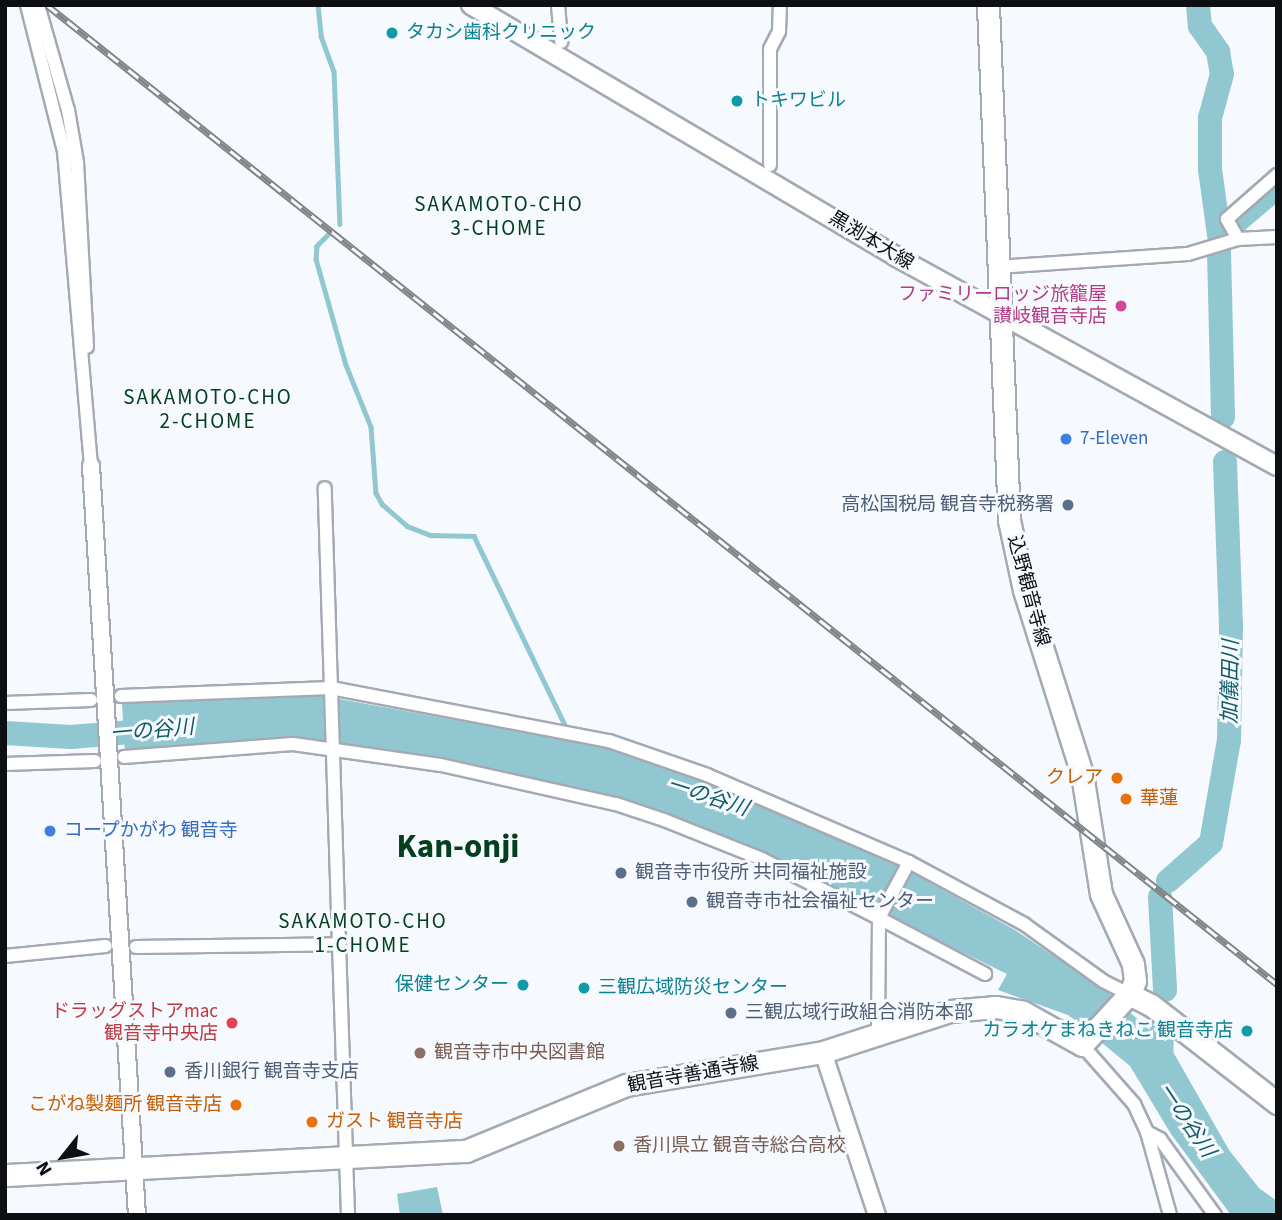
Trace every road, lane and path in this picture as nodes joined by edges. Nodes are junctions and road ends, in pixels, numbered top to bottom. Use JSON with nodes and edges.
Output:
{"nodes":[{"id":1,"x":27,"y":5,"type":"edge"},
{"id":2,"x":38,"y":5,"type":"edge"},
{"id":3,"x":471,"y":5,"type":"edge"},
{"id":4,"x":558,"y":5,"type":"edge"},
{"id":5,"x":780,"y":5,"type":"edge"},
{"id":6,"x":988,"y":5,"type":"edge"},
{"id":7,"x":561,"y":42,"type":"dead end"},
{"id":8,"x":770,"y":165,"type":"dead end"},
{"id":9,"x":1277,"y":176,"type":"edge"},
{"id":10,"x":1277,"y":237,"type":"edge"},
{"id":11,"x":1238,"y":239,"type":"junction"},
{"id":12,"x":997,"y":267,"type":"junction"},
{"id":13,"x":81,"y":306,"type":"junction"},
{"id":14,"x":1001,"y":313,"type":"junction"},
{"id":15,"x":91,"y":466,"type":"joint"},
{"id":16,"x":1277,"y":466,"type":"edge"},
{"id":17,"x":325,"y":488,"type":"dead end"},
{"id":18,"x":331,"y":688,"type":"junction"},
{"id":19,"x":106,"y":699,"type":"junction"},
{"id":20,"x":5,"y":703,"type":"edge"},
{"id":21,"x":334,"y":750,"type":"junction"},
{"id":22,"x":109,"y":759,"type":"junction"},
{"id":23,"x":5,"y":764,"type":"edge"},
{"id":24,"x":909,"y":862,"type":"junction"},
{"id":25,"x":879,"y":918,"type":"junction"},
{"id":26,"x":339,"y":944,"type":"junction"},
{"id":27,"x":106,"y":947,"type":"dead end"},
{"id":28,"x":136,"y":947,"type":"dead end"},
{"id":29,"x":5,"y":956,"type":"edge"},
{"id":30,"x":985,"y":974,"type":"dead end"},
{"id":31,"x":1126,"y":997,"type":"junction"},
{"id":32,"x":878,"y":1034,"type":"junction"},
{"id":33,"x":1086,"y":1041,"type":"junction"},
{"id":34,"x":823,"y":1052,"type":"junction"},
{"id":35,"x":1277,"y":1103,"type":"edge"},
{"id":36,"x":1147,"y":1132,"type":"junction"},
{"id":37,"x":344,"y":1158,"type":"junction"},
{"id":38,"x":134,"y":1170,"type":"junction"},
{"id":39,"x":5,"y":1175,"type":"edge"},
{"id":40,"x":137,"y":1215,"type":"edge"},
{"id":41,"x":348,"y":1215,"type":"edge"},
{"id":42,"x":877,"y":1215,"type":"edge"},
{"id":43,"x":1170,"y":1215,"type":"edge"},
{"id":44,"x":1215,"y":1215,"type":"edge"}],
"edges":[{"from":1,"to":13,"type":"street"},
{"from":2,"to":13,"type":"street"},
{"from":3,"to":14,"type":"main road","name":"黒渕本大線"},
{"from":4,"to":7,"type":"street"},
{"from":5,"to":8,"type":"street"},
{"from":6,"to":12,"type":"main road","name":"込野観音寺線"},
{"from":9,"to":11,"type":"street"},
{"from":10,"to":11,"type":"street"},
{"from":11,"to":12,"type":"street"},
{"from":12,"to":14,"type":"main road","name":"込野観音寺線"},
{"from":13,"to":15,"type":"street"},
{"from":14,"to":16,"type":"main road","name":"黒渕本大線"},
{"from":14,"to":31,"type":"main road","name":"込野観音寺線"},
{"from":15,"to":19,"type":"street"},
{"from":17,"to":18,"type":"street"},
{"from":18,"to":19,"type":"street"},
{"from":18,"to":21,"type":"street"},
{"from":18,"to":24,"type":"street"},
{"from":19,"to":20,"type":"street"},
{"from":19,"to":22,"type":"street"},
{"from":21,"to":22,"type":"street"},
{"from":21,"to":25,"type":"street"},
{"from":21,"to":26,"type":"street"},
{"from":22,"to":23,"type":"street"},
{"from":22,"to":38,"type":"street"},
{"from":24,"to":25,"type":"street"},
{"from":24,"to":31,"type":"street"},
{"from":25,"to":30,"type":"street"},
{"from":25,"to":32,"type":"street"},
{"from":26,"to":28,"type":"street"},
{"from":26,"to":37,"type":"street"},
{"from":27,"to":29,"type":"street"},
{"from":31,"to":33,"type":"main road"},
{"from":31,"to":35,"type":"main road"},
{"from":32,"to":33,"type":"main road","name":"観音寺善通寺線"},
{"from":32,"to":34,"type":"main road","name":"観音寺善通寺線"},
{"from":33,"to":36,"type":"street"},
{"from":34,"to":37,"type":"main road","name":"観音寺善通寺線"},
{"from":34,"to":42,"type":"street"},
{"from":36,"to":43,"type":"street"},
{"from":36,"to":44,"type":"street"},
{"from":37,"to":38,"type":"main road","name":"観音寺善通寺線"},
{"from":37,"to":41,"type":"street"},
{"from":38,"to":39,"type":"main road","name":"観音寺善通寺線"},
{"from":38,"to":40,"type":"street"}]}
